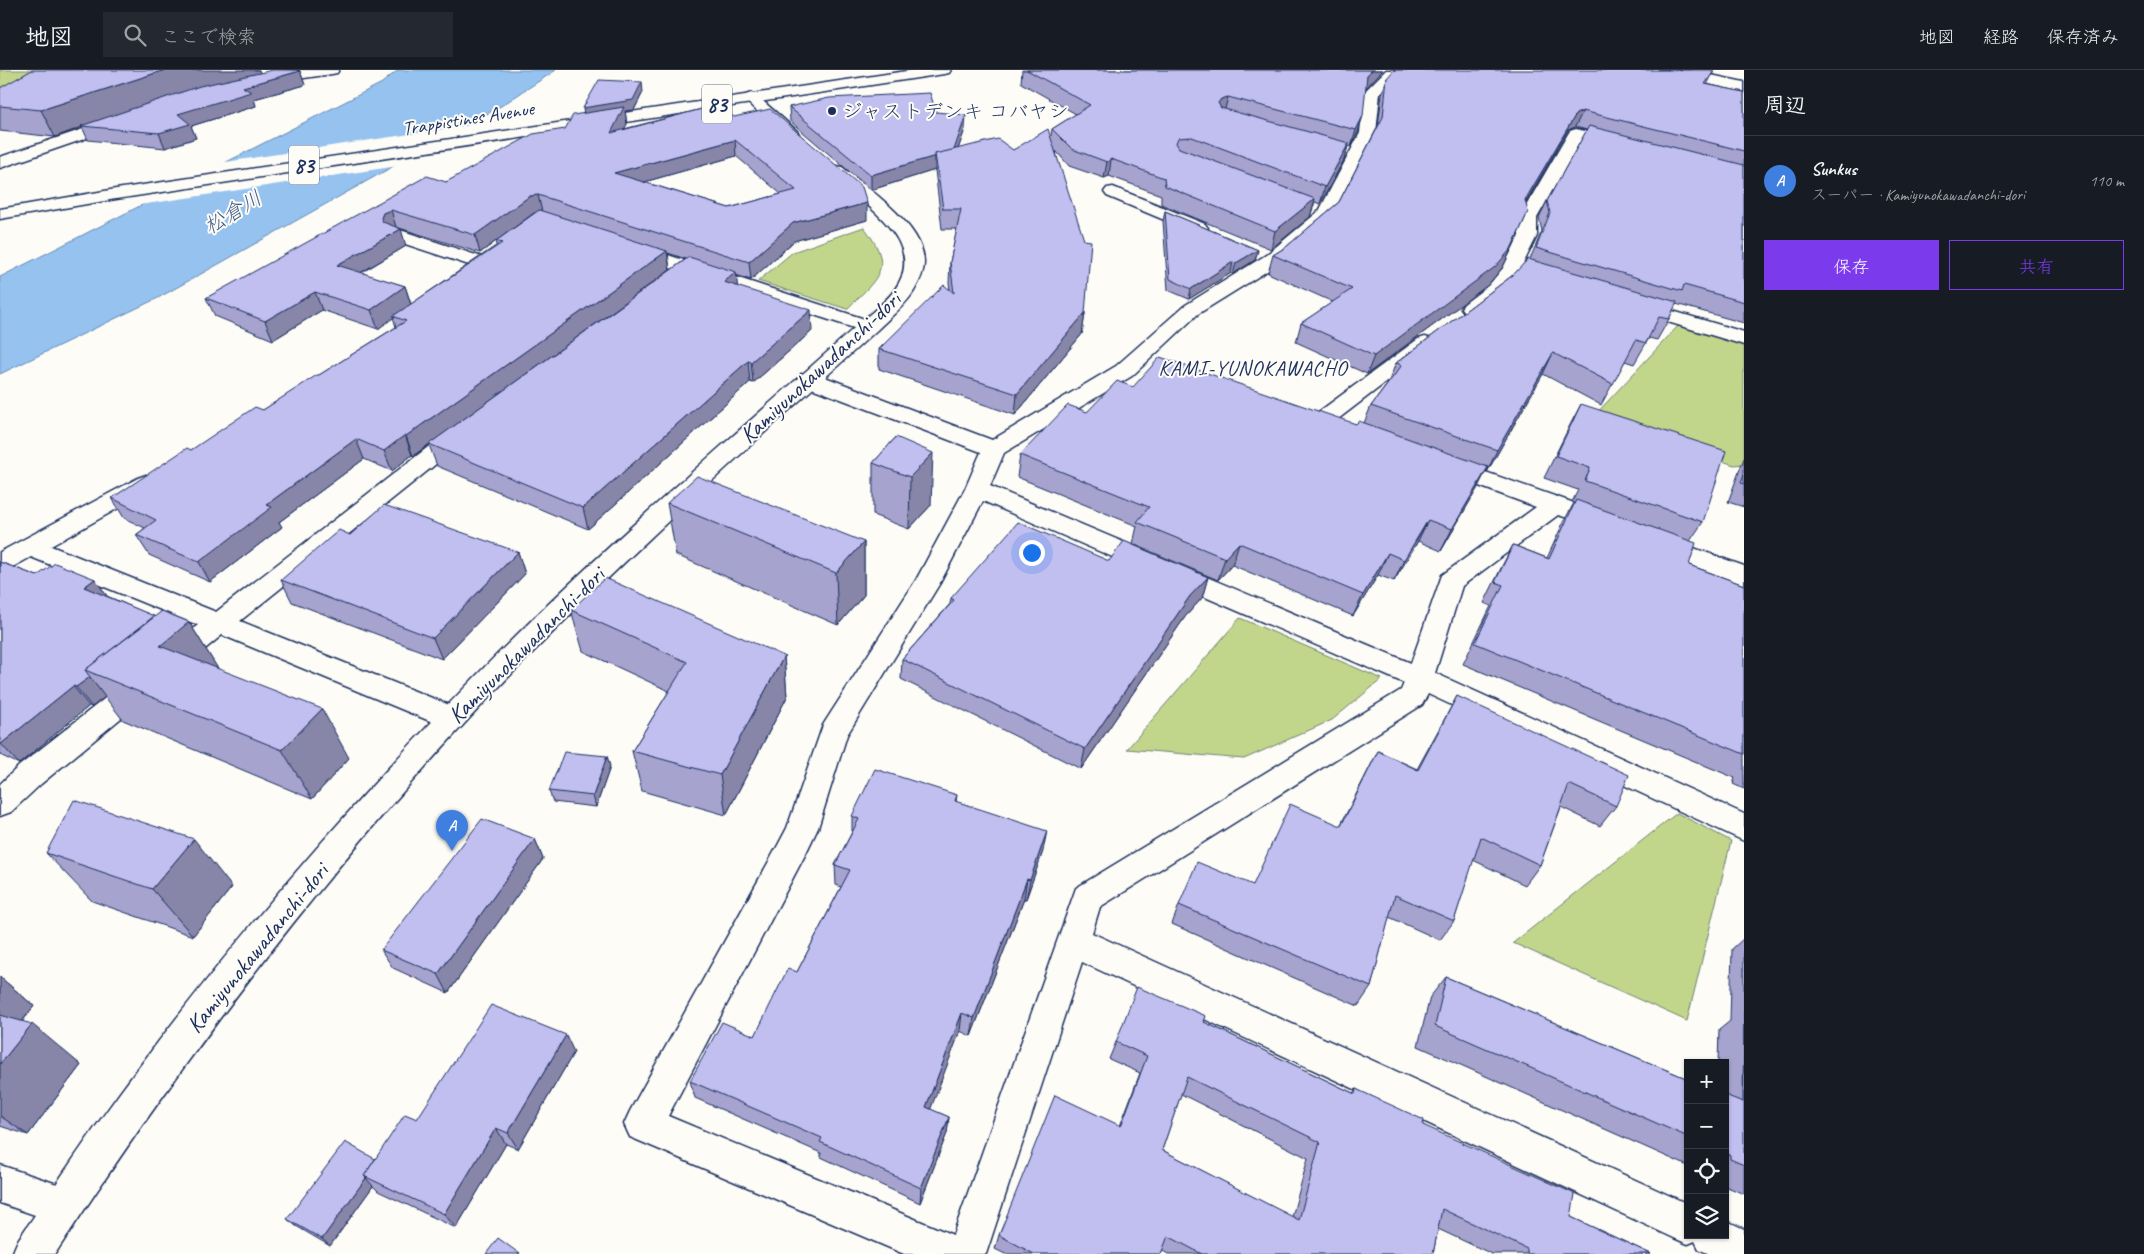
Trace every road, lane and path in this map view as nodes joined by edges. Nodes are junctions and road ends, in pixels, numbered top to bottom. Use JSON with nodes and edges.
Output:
{"nodes":[{"id":1,"x":332,"y":70,"type":"edge"},
{"id":2,"x":944,"y":70,"type":"edge"},
{"id":3,"x":1395,"y":70,"type":"edge"},
{"id":4,"x":1666,"y":70,"type":"edge"},
{"id":5,"x":249,"y":82,"type":"edge"},
{"id":6,"x":1744,"y":87,"type":"edge"},
{"id":7,"x":751,"y":98,"type":"junction"},
{"id":8,"x":137,"y":116,"type":"edge"},
{"id":9,"x":1632,"y":148,"type":"edge"},
{"id":10,"x":0,"y":163,"type":"edge"},
{"id":11,"x":1113,"y":192,"type":"dead end"},
{"id":12,"x":0,"y":214,"type":"edge"},
{"id":13,"x":1211,"y":233,"type":"edge"},
{"id":14,"x":397,"y":235,"type":"edge"},
{"id":15,"x":615,"y":243,"type":"edge"},
{"id":16,"x":481,"y":264,"type":"edge"},
{"id":17,"x":688,"y":268,"type":"junction"},
{"id":18,"x":664,"y":285,"type":"edge"},
{"id":19,"x":1615,"y":300,"type":"edge"},
{"id":20,"x":1456,"y":320,"type":"edge"},
{"id":21,"x":867,"y":326,"type":"junction"},
{"id":22,"x":1440,"y":332,"type":"edge"},
{"id":23,"x":1744,"y":339,"type":"edge"},
{"id":24,"x":809,"y":379,"type":"junction"},
{"id":25,"x":480,"y":418,"type":"edge"},
{"id":26,"x":1349,"y":431,"type":"edge"},
{"id":27,"x":994,"y":449,"type":"junction"},
{"id":28,"x":1424,"y":458,"type":"edge"},
{"id":29,"x":164,"y":473,"type":"edge"},
{"id":30,"x":977,"y":489,"type":"junction"},
{"id":31,"x":1556,"y":506,"type":"junction"},
{"id":32,"x":1592,"y":519,"type":"edge"},
{"id":33,"x":1638,"y":536,"type":"edge"},
{"id":34,"x":31,"y":547,"type":"junction"},
{"id":35,"x":0,"y":563,"type":"edge"},
{"id":36,"x":1744,"y":576,"type":"edge"},
{"id":37,"x":218,"y":624,"type":"junction"},
{"id":38,"x":1420,"y":678,"type":"junction"},
{"id":39,"x":452,"y":718,"type":"junction"},
{"id":40,"x":0,"y":803,"type":"edge"},
{"id":41,"x":1744,"y":828,"type":"edge"},
{"id":42,"x":1073,"y":941,"type":"junction"},
{"id":43,"x":0,"y":1184,"type":"edge"},
{"id":44,"x":64,"y":1205,"type":"junction"},
{"id":45,"x":1684,"y":1222,"type":"edge"},
{"id":46,"x":1721,"y":1239,"type":"edge"},
{"id":47,"x":1744,"y":1250,"type":"edge"},
{"id":48,"x":32,"y":1254,"type":"edge"},
{"id":49,"x":951,"y":1254,"type":"edge"},
{"id":50,"x":966,"y":1254,"type":"edge"}],
"edges":[{"from":1,"to":5,"type":"street"},
{"from":2,"to":7,"type":"street","name":"Trappistines Avenue","number":"83"},
{"from":3,"to":27,"type":"street"},
{"from":4,"to":6,"type":"street"},
{"from":7,"to":12,"type":"street","name":"Trappistines Avenue","number":"83"},
{"from":7,"to":21,"type":"street","name":"Kamiyunokawadanchi-dori"},
{"from":8,"to":10,"type":"street"},
{"from":9,"to":20,"type":"street"},
{"from":11,"to":13,"type":"street"},
{"from":14,"to":16,"type":"street"},
{"from":15,"to":17,"type":"street"},
{"from":17,"to":18,"type":"street"},
{"from":17,"to":21,"type":"street"},
{"from":19,"to":23,"type":"street"},
{"from":21,"to":24,"type":"street","name":"Kamiyunokawadanchi-dori"},
{"from":22,"to":26,"type":"street"},
{"from":24,"to":27,"type":"street"},
{"from":24,"to":39,"type":"street","name":"Kamiyunokawadanchi-dori"},
{"from":25,"to":37,"type":"street"},
{"from":27,"to":30,"type":"street"},
{"from":28,"to":31,"type":"street"},
{"from":29,"to":34,"type":"street"},
{"from":30,"to":38,"type":"street"},
{"from":30,"to":49,"type":"street"},
{"from":31,"to":32,"type":"street"},
{"from":31,"to":38,"type":"street"},
{"from":33,"to":36,"type":"street"},
{"from":34,"to":35,"type":"street"},
{"from":34,"to":37,"type":"street"},
{"from":37,"to":39,"type":"street"},
{"from":37,"to":40,"type":"street"},
{"from":38,"to":41,"type":"street"},
{"from":38,"to":42,"type":"street"},
{"from":39,"to":44,"type":"street","name":"Kamiyunokawadanchi-dori"},
{"from":42,"to":45,"type":"street"},
{"from":42,"to":50,"type":"street"},
{"from":43,"to":44,"type":"street"},
{"from":44,"to":48,"type":"street","name":"Kamiyunokawadanchi-dori"},
{"from":46,"to":47,"type":"street"}]}
